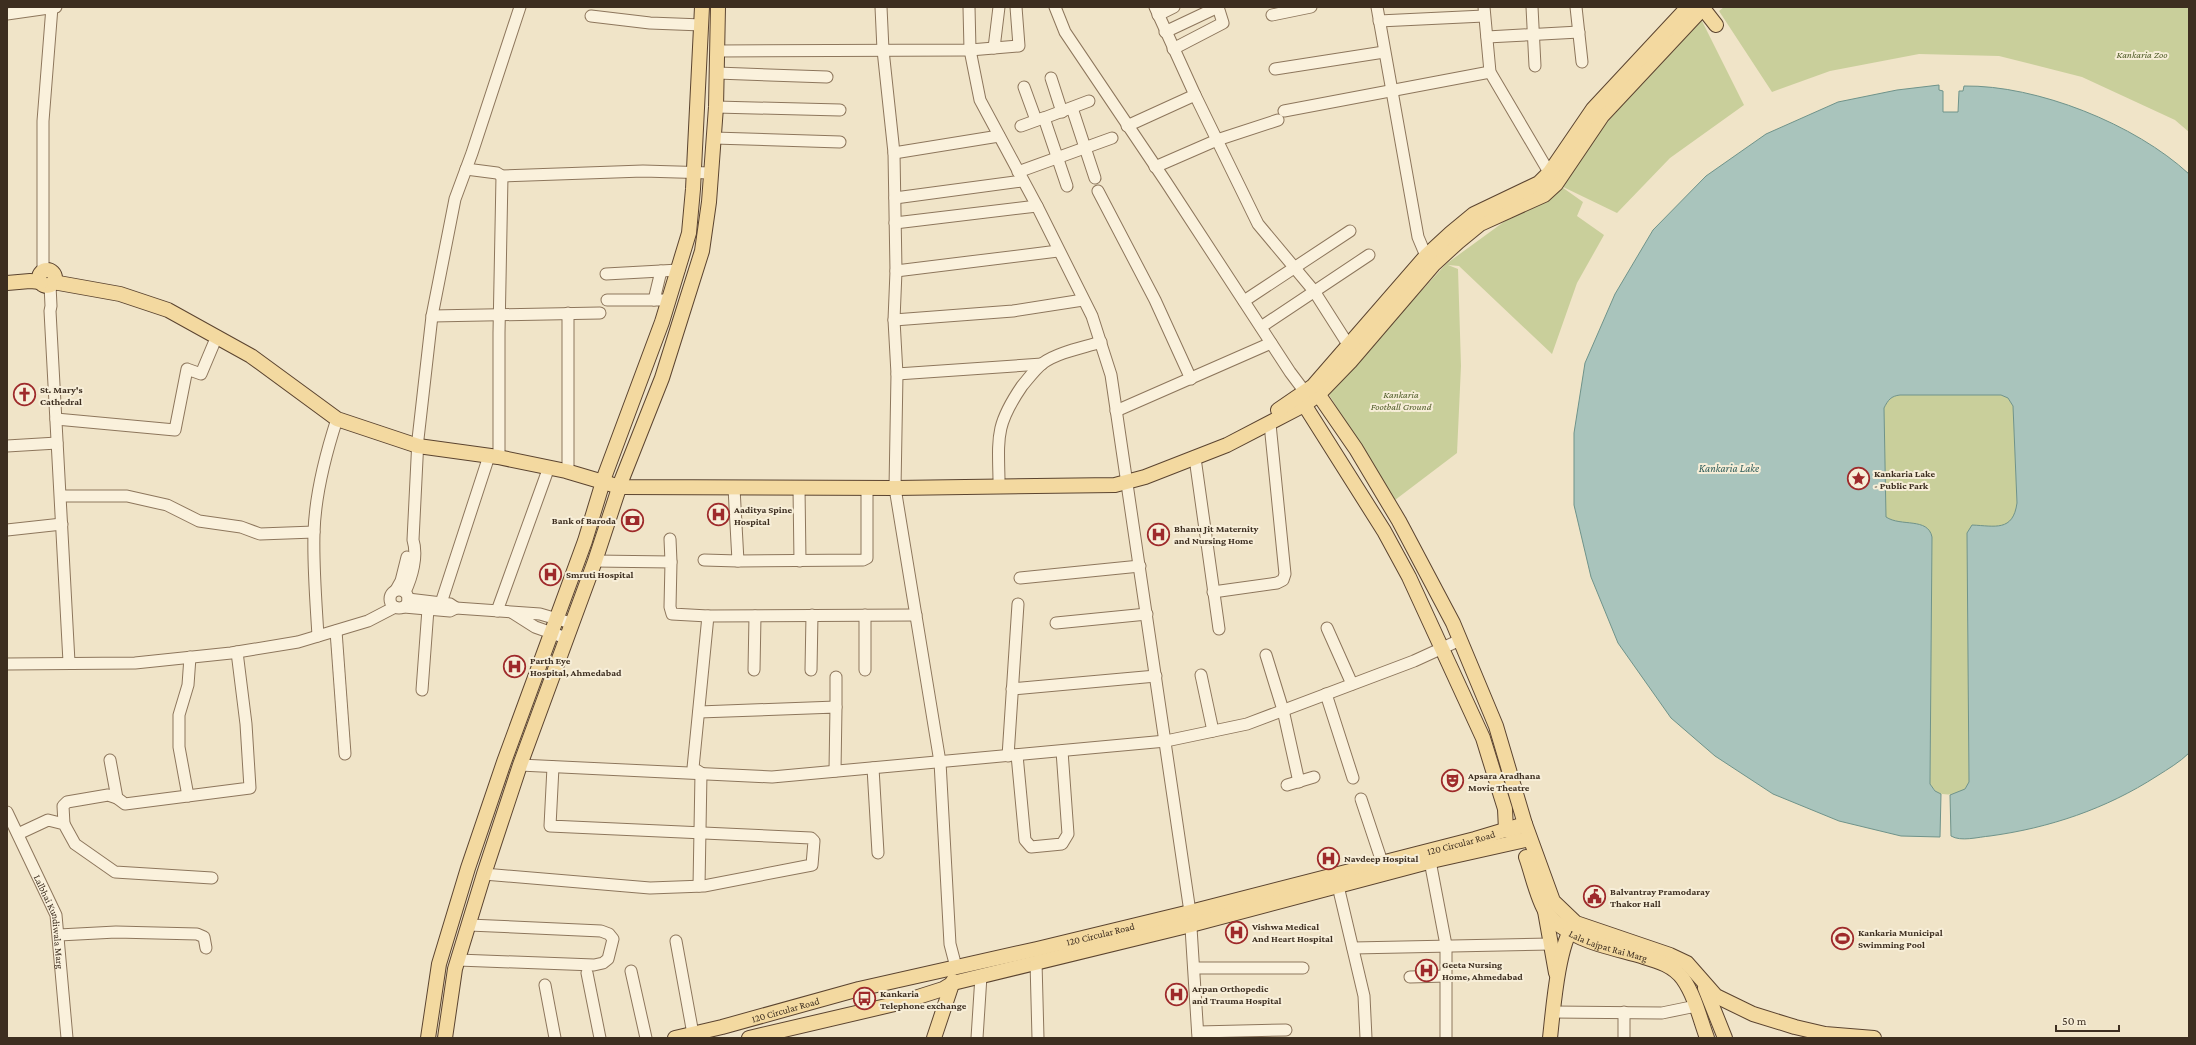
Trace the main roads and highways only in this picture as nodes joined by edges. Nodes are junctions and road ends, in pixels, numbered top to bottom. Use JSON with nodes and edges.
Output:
{"nodes":[{"id":1,"x":702,"y":7,"type":"edge"},
{"id":2,"x":718,"y":7,"type":"edge"},
{"id":3,"x":1698,"y":8,"type":"edge"},
{"id":4,"x":1716,"y":25,"type":"dead end"},
{"id":5,"x":1430,"y":260,"type":"junction"},
{"id":6,"x":7,"y":277,"type":"edge"},
{"id":7,"x":47,"y":278,"type":"junction"},
{"id":8,"x":7,"y":283,"type":"edge"},
{"id":9,"x":1308,"y":394,"type":"junction"},
{"id":10,"x":418,"y":443,"type":"junction"},
{"id":11,"x":494,"y":453,"type":"junction"},
{"id":12,"x":604,"y":478,"type":"junction"},
{"id":13,"x":1126,"y":478,"type":"junction"},
{"id":14,"x":621,"y":483,"type":"junction"},
{"id":15,"x":896,"y":484,"type":"junction"},
{"id":16,"x":1525,"y":824,"type":"junction"},
{"id":17,"x":1506,"y":830,"type":"junction"},
{"id":18,"x":1525,"y":840,"type":"junction"},
{"id":19,"x":1545,"y":911,"type":"junction"},
{"id":20,"x":1191,"y":918,"type":"junction"},
{"id":21,"x":1572,"y":927,"type":"junction"},
{"id":22,"x":949,"y":969,"type":"junction"},
{"id":23,"x":1558,"y":979,"type":"junction"},
{"id":24,"x":1702,"y":982,"type":"junction"},
{"id":25,"x":952,"y":983,"type":"junction"},
{"id":26,"x":939,"y":990,"type":"junction"},
{"id":27,"x":428,"y":1038,"type":"edge"},
{"id":28,"x":445,"y":1038,"type":"edge"},
{"id":29,"x":675,"y":1038,"type":"edge"},
{"id":30,"x":749,"y":1038,"type":"edge"},
{"id":31,"x":924,"y":1038,"type":"edge"},
{"id":32,"x":934,"y":1038,"type":"edge"},
{"id":33,"x":1550,"y":1038,"type":"edge"},
{"id":34,"x":1707,"y":1038,"type":"edge"},
{"id":35,"x":1724,"y":1038,"type":"edge"},
{"id":36,"x":1862,"y":1038,"type":"edge"},
{"id":37,"x":1874,"y":1038,"type":"edge"}],
"edges":[{"from":1,"to":12,"type":"main road"},
{"from":2,"to":14,"type":"main road"},
{"from":3,"to":4,"type":"main road"},
{"from":3,"to":5,"type":"main road"},
{"from":5,"to":9,"type":"main road"},
{"from":5,"to":9,"type":"main road"},
{"from":6,"to":7,"type":"main road"},
{"from":7,"to":8,"type":"main road"},
{"from":7,"to":10,"type":"main road"},
{"from":7,"to":10,"type":"main road"},
{"from":9,"to":13,"type":"main road"},
{"from":9,"to":13,"type":"main road"},
{"from":9,"to":16,"type":"main road"},
{"from":9,"to":17,"type":"main road"},
{"from":10,"to":11,"type":"main road"},
{"from":11,"to":12,"type":"main road"},
{"from":11,"to":12,"type":"main road"},
{"from":12,"to":14,"type":"main road"},
{"from":12,"to":27,"type":"main road"},
{"from":13,"to":15,"type":"main road"},
{"from":13,"to":15,"type":"main road"},
{"from":14,"to":15,"type":"main road"},
{"from":14,"to":15,"type":"main road"},
{"from":14,"to":28,"type":"main road"},
{"from":16,"to":17,"type":"main road","name":"120 Circular Road"},
{"from":16,"to":18,"type":"main road"},
{"from":17,"to":18,"type":"main road"},
{"from":17,"to":20,"type":"main road","name":"120 Circular Road"},
{"from":18,"to":19,"type":"main road","name":"Lala Lajpat Rai Marg"},
{"from":18,"to":20,"type":"main road","name":"120 Circular Road"},
{"from":18,"to":21,"type":"main road"},
{"from":19,"to":21,"type":"main road","name":"Lala Lajpat Rai Marg"},
{"from":19,"to":23,"type":"main road"},
{"from":20,"to":22,"type":"main road","name":"120 Circular Road"},
{"from":20,"to":25,"type":"main road","name":"120 Circular Road"},
{"from":21,"to":23,"type":"main road"},
{"from":21,"to":24,"type":"main road"},
{"from":21,"to":34,"type":"main road","name":"Lala Lajpat Rai Marg"},
{"from":22,"to":25,"type":"main road"},
{"from":22,"to":26,"type":"main road"},
{"from":22,"to":29,"type":"main road","name":"120 Circular Road"},
{"from":23,"to":33,"type":"main road"},
{"from":24,"to":35,"type":"main road"},
{"from":24,"to":36,"type":"main road"},
{"from":25,"to":26,"type":"main road","name":"120 Circular Road"},
{"from":25,"to":32,"type":"main road"},
{"from":26,"to":30,"type":"main road","name":"120 Circular Road"},
{"from":26,"to":31,"type":"main road"},
{"from":36,"to":37,"type":"main road"}]}
